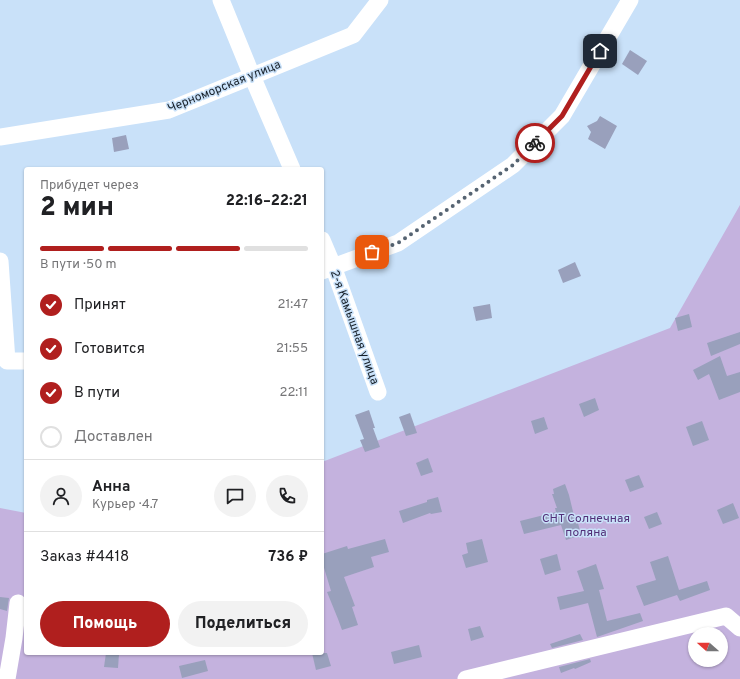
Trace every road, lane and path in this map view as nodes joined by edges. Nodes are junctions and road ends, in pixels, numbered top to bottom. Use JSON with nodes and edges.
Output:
{"nodes":[{"id":1,"x":221,"y":0,"type":"edge"},
{"id":2,"x":380,"y":0,"type":"edge"},
{"id":3,"x":630,"y":0,"type":"edge"},
{"id":4,"x":252,"y":76,"type":"junction"},
{"id":5,"x":0,"y":137,"type":"edge"},
{"id":6,"x":291,"y":167,"type":"edge"},
{"id":7,"x":324,"y":249,"type":"edge"},
{"id":8,"x":0,"y":261,"type":"edge"},
{"id":9,"x":328,"y":268,"type":"edge"},
{"id":10,"x":24,"y":361,"type":"edge"},
{"id":11,"x":378,"y":392,"type":"dead end"},
{"id":12,"x":18,"y":603,"type":"dead end"},
{"id":13,"x":740,"y":628,"type":"edge"},
{"id":14,"x":7,"y":679,"type":"edge"},
{"id":15,"x":466,"y":679,"type":"edge"}],
"edges":[{"from":1,"to":4,"type":"street"},
{"from":2,"to":4,"type":"street","name":"Черноморская улица"},
{"from":3,"to":9,"type":"street"},
{"from":4,"to":5,"type":"street","name":"Черноморская улица"},
{"from":4,"to":6,"type":"street"},
{"from":7,"to":9,"type":"street","name":"2-я Камышная улица"},
{"from":8,"to":10,"type":"street"},
{"from":9,"to":11,"type":"street","name":"2-я Камышная улица"},
{"from":12,"to":14,"type":"street"},
{"from":13,"to":15,"type":"street"}]}
